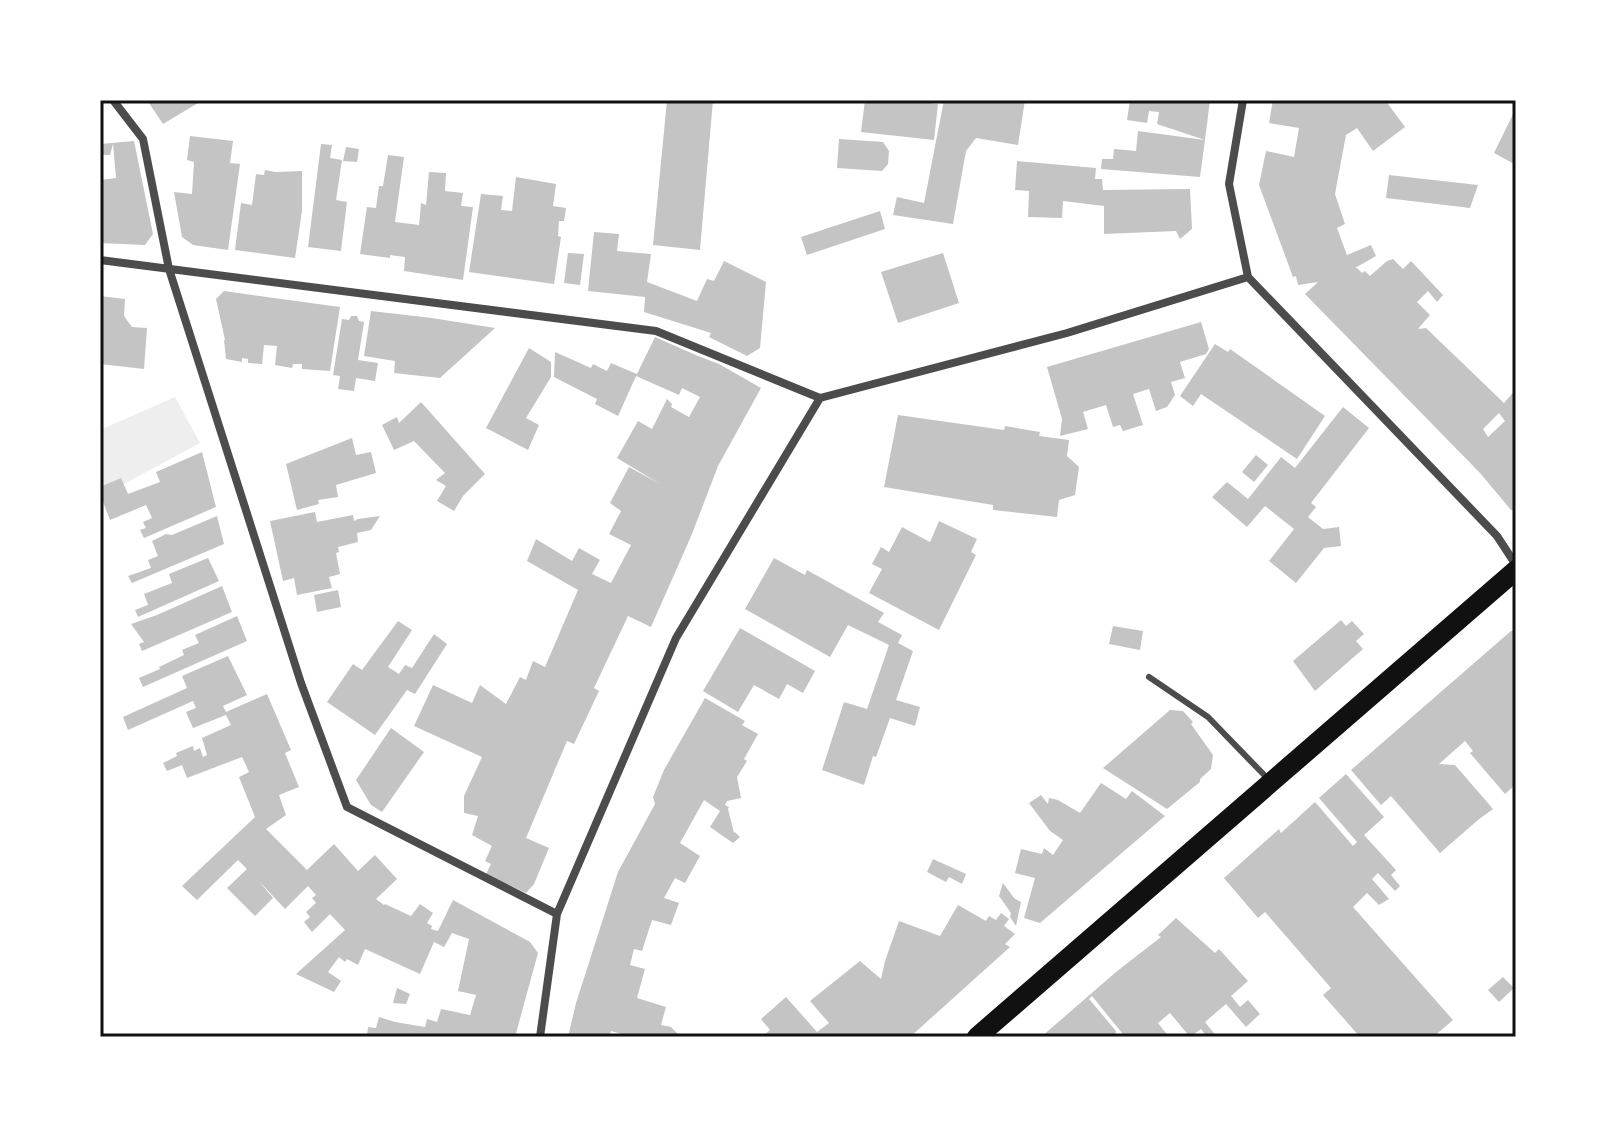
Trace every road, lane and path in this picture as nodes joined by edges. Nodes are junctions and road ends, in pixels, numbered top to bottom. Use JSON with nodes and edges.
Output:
{"nodes":[{"id":1,"x":113,"y":100,"type":"edge"},
{"id":2,"x":1243,"y":100,"type":"edge"},
{"id":3,"x":100,"y":260,"type":"edge"},
{"id":4,"x":169,"y":269,"type":"junction"},
{"id":5,"x":1248,"y":277,"type":"junction"},
{"id":6,"x":820,"y":398,"type":"junction"},
{"id":7,"x":1516,"y":568,"type":"edge"},
{"id":8,"x":1149,"y":677,"type":"dead end"},
{"id":9,"x":1271,"y":782,"type":"junction"},
{"id":10,"x":557,"y":914,"type":"junction"},
{"id":11,"x":540,"y":1037,"type":"edge"},
{"id":12,"x":977,"y":1037,"type":"edge"}],
"edges":[{"from":1,"to":4,"type":"street"},
{"from":2,"to":5,"type":"street"},
{"from":3,"to":4,"type":"street"},
{"from":4,"to":6,"type":"street"},
{"from":4,"to":10,"type":"street"},
{"from":5,"to":6,"type":"street"},
{"from":5,"to":7,"type":"street"},
{"from":6,"to":10,"type":"street"},
{"from":7,"to":9,"type":"main road"},
{"from":8,"to":9,"type":"lane"},
{"from":9,"to":12,"type":"main road"},
{"from":10,"to":11,"type":"street"}]}
